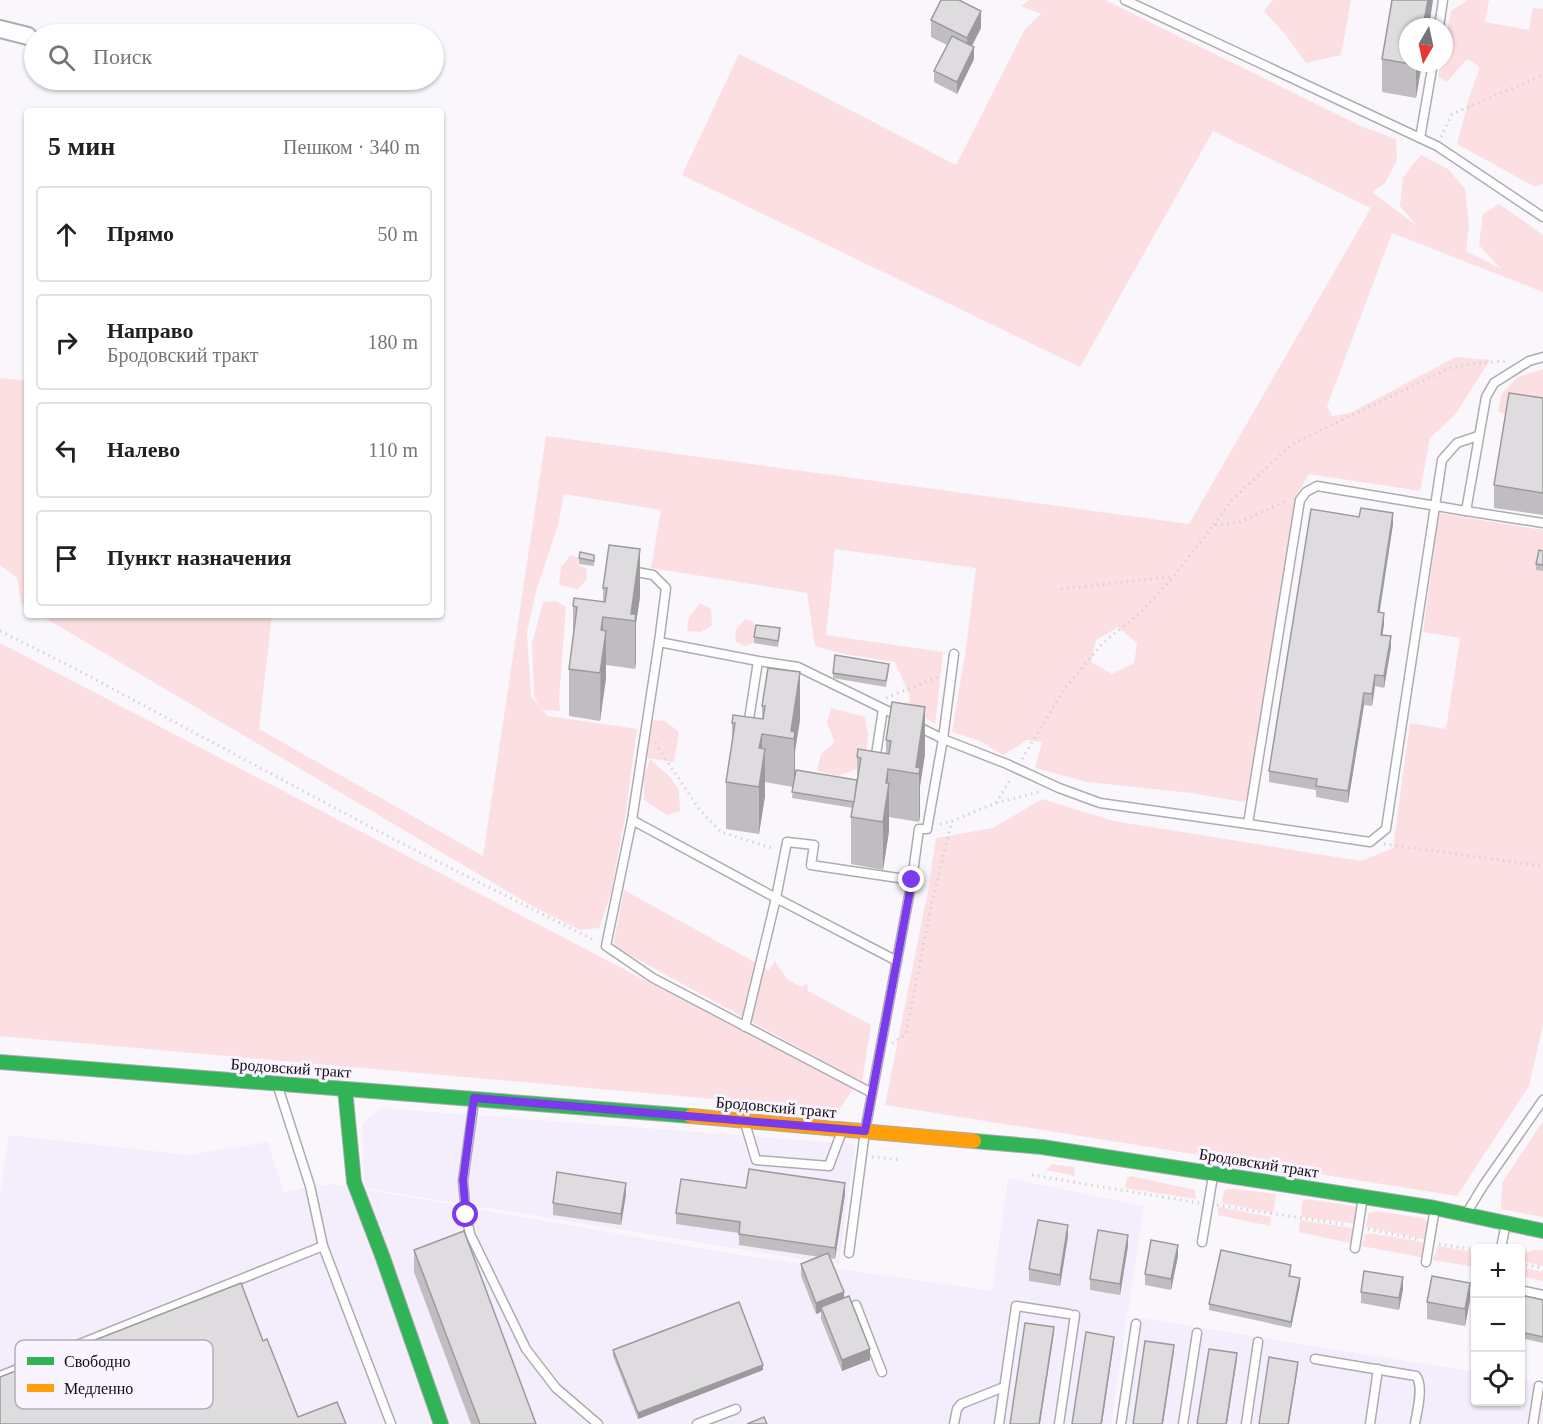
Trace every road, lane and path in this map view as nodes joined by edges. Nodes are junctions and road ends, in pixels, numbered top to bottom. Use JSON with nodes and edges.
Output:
{"nodes":[{"id":1,"x":1125,"y":0,"type":"edge"},
{"id":2,"x":1443,"y":0,"type":"edge"},
{"id":3,"x":1440,"y":18,"type":"edge"},
{"id":4,"x":0,"y":29,"type":"edge"},
{"id":5,"x":24,"y":35,"type":"edge"},
{"id":6,"x":1431,"y":72,"type":"edge"},
{"id":7,"x":1543,"y":75,"type":"edge"},
{"id":8,"x":1420,"y":138,"type":"junction"},
{"id":9,"x":1437,"y":146,"type":"junction"},
{"id":10,"x":1543,"y":217,"type":"edge"},
{"id":11,"x":1543,"y":357,"type":"edge"},
{"id":12,"x":1529,"y":361,"type":"junction"},
{"id":13,"x":1478,"y":436,"type":"junction"},
{"id":14,"x":1306,"y":492,"type":"junction"},
{"id":15,"x":1435,"y":506,"type":"junction"},
{"id":16,"x":1466,"y":511,"type":"junction"},
{"id":17,"x":1543,"y":523,"type":"edge"},
{"id":18,"x":1214,"y":525,"type":"junction"},
{"id":19,"x":622,"y":570,"type":"edge"},
{"id":20,"x":1173,"y":577,"type":"junction"},
{"id":21,"x":1061,"y":589,"type":"dead end"},
{"id":22,"x":0,"y":631,"type":"edge"},
{"id":23,"x":659,"y":642,"type":"junction"},
{"id":24,"x":954,"y":654,"type":"dead end"},
{"id":25,"x":758,"y":661,"type":"junction"},
{"id":26,"x":951,"y":673,"type":"junction"},
{"id":27,"x":872,"y":704,"type":"junction"},
{"id":28,"x":883,"y":708,"type":"junction"},
{"id":29,"x":645,"y":728,"type":"junction"},
{"id":30,"x":747,"y":732,"type":"edge"},
{"id":31,"x":943,"y":739,"type":"junction"},
{"id":32,"x":874,"y":768,"type":"edge"},
{"id":33,"x":1017,"y":768,"type":"junction"},
{"id":34,"x":1059,"y":788,"type":"junction"},
{"id":35,"x":996,"y":803,"type":"junction"},
{"id":36,"x":632,"y":820,"type":"junction"},
{"id":37,"x":952,"y":821,"type":"junction"},
{"id":38,"x":1248,"y":824,"type":"junction"},
{"id":39,"x":927,"y":829,"type":"junction"},
{"id":40,"x":785,"y":852,"type":"junction"},
{"id":41,"x":912,"y":880,"type":"junction"},
{"id":42,"x":776,"y":898,"type":"junction"},
{"id":43,"x":606,"y":946,"type":"junction"},
{"id":44,"x":897,"y":961,"type":"junction"},
{"id":45,"x":745,"y":1027,"type":"junction"},
{"id":46,"x":880,"y":1051,"type":"junction"},
{"id":47,"x":0,"y":1062,"type":"edge"},
{"id":48,"x":277,"y":1084,"type":"junction"},
{"id":49,"x":345,"y":1089,"type":"junction"},
{"id":50,"x":872,"y":1093,"type":"junction"},
{"id":51,"x":474,"y":1098,"type":"junction"},
{"id":52,"x":1543,"y":1100,"type":"edge"},
{"id":53,"x":744,"y":1120,"type":"junction"},
{"id":54,"x":843,"y":1129,"type":"junction"},
{"id":55,"x":865,"y":1131,"type":"junction"},
{"id":56,"x":1214,"y":1173,"type":"junction"},
{"id":57,"x":1032,"y":1175,"type":"dead end"},
{"id":58,"x":1363,"y":1196,"type":"junction"},
{"id":59,"x":1208,"y":1204,"type":"junction"},
{"id":60,"x":1436,"y":1208,"type":"junction"},
{"id":61,"x":1466,"y":1215,"type":"junction"},
{"id":62,"x":1506,"y":1223,"type":"junction"},
{"id":63,"x":1359,"y":1227,"type":"junction"},
{"id":64,"x":1543,"y":1231,"type":"edge"},
{"id":65,"x":1202,"y":1242,"type":"dead end"},
{"id":66,"x":1430,"y":1242,"type":"junction"},
{"id":67,"x":1502,"y":1244,"type":"edge"},
{"id":68,"x":323,"y":1246,"type":"junction"},
{"id":69,"x":1355,"y":1248,"type":"dead end"},
{"id":70,"x":1471,"y":1249,"type":"edge"},
{"id":71,"x":849,"y":1253,"type":"dead end"},
{"id":72,"x":1426,"y":1262,"type":"dead end"},
{"id":73,"x":1525,"y":1264,"type":"edge"},
{"id":74,"x":1543,"y":1268,"type":"edge"},
{"id":75,"x":1525,"y":1291,"type":"edge"},
{"id":76,"x":1543,"y":1294,"type":"edge"},
{"id":77,"x":856,"y":1305,"type":"dead end"},
{"id":78,"x":1136,"y":1324,"type":"dead end"},
{"id":79,"x":1197,"y":1333,"type":"dead end"},
{"id":80,"x":89,"y":1340,"type":"edge"},
{"id":81,"x":1258,"y":1342,"type":"dead end"},
{"id":82,"x":1315,"y":1359,"type":"dead end"},
{"id":83,"x":1378,"y":1369,"type":"junction"},
{"id":84,"x":15,"y":1370,"type":"edge"},
{"id":85,"x":882,"y":1372,"type":"dead end"},
{"id":86,"x":0,"y":1376,"type":"edge"},
{"id":87,"x":1539,"y":1386,"type":"dead end"},
{"id":88,"x":1004,"y":1387,"type":"junction"},
{"id":89,"x":736,"y":1409,"type":"dead end"},
{"id":90,"x":391,"y":1424,"type":"edge"},
{"id":91,"x":441,"y":1424,"type":"edge"},
{"id":92,"x":598,"y":1424,"type":"edge"},
{"id":93,"x":697,"y":1424,"type":"edge"},
{"id":94,"x":954,"y":1424,"type":"edge"},
{"id":95,"x":999,"y":1424,"type":"edge"},
{"id":96,"x":1059,"y":1424,"type":"edge"},
{"id":97,"x":1121,"y":1424,"type":"edge"},
{"id":98,"x":1183,"y":1424,"type":"edge"},
{"id":99,"x":1246,"y":1424,"type":"edge"},
{"id":100,"x":1370,"y":1424,"type":"edge"},
{"id":101,"x":1415,"y":1424,"type":"edge"},
{"id":102,"x":1533,"y":1424,"type":"edge"}],
"edges":[{"from":1,"to":8,"type":"lane"},
{"from":2,"to":3,"type":"lane"},
{"from":4,"to":5,"type":"street"},
{"from":6,"to":8,"type":"lane"},
{"from":7,"to":9,"type":"path"},
{"from":8,"to":9,"type":"lane"},
{"from":9,"to":10,"type":"lane"},
{"from":11,"to":12,"type":"lane"},
{"from":12,"to":13,"type":"lane"},
{"from":12,"to":18,"type":"path"},
{"from":13,"to":15,"type":"lane"},
{"from":13,"to":16,"type":"lane"},
{"from":14,"to":15,"type":"lane"},
{"from":14,"to":18,"type":"path"},
{"from":14,"to":38,"type":"lane"},
{"from":15,"to":16,"type":"lane"},
{"from":15,"to":38,"type":"lane"},
{"from":16,"to":17,"type":"lane"},
{"from":18,"to":20,"type":"path"},
{"from":19,"to":23,"type":"lane"},
{"from":20,"to":21,"type":"path"},
{"from":20,"to":33,"type":"path"},
{"from":22,"to":43,"type":"path"},
{"from":23,"to":25,"type":"lane"},
{"from":23,"to":29,"type":"lane"},
{"from":24,"to":26,"type":"lane"},
{"from":25,"to":27,"type":"lane"},
{"from":25,"to":30,"type":"lane"},
{"from":26,"to":27,"type":"path"},
{"from":26,"to":31,"type":"lane"},
{"from":27,"to":28,"type":"lane"},
{"from":28,"to":31,"type":"lane"},
{"from":28,"to":32,"type":"lane"},
{"from":29,"to":36,"type":"lane"},
{"from":29,"to":40,"type":"path"},
{"from":31,"to":33,"type":"lane"},
{"from":31,"to":39,"type":"lane"},
{"from":33,"to":34,"type":"lane"},
{"from":33,"to":35,"type":"path"},
{"from":34,"to":35,"type":"path"},
{"from":34,"to":38,"type":"lane"},
{"from":35,"to":37,"type":"path"},
{"from":36,"to":42,"type":"lane"},
{"from":36,"to":43,"type":"lane"},
{"from":37,"to":39,"type":"path"},
{"from":37,"to":46,"type":"path"},
{"from":39,"to":41,"type":"lane"},
{"from":40,"to":41,"type":"lane"},
{"from":40,"to":42,"type":"lane"},
{"from":41,"to":44,"type":"lane"},
{"from":42,"to":44,"type":"lane"},
{"from":42,"to":45,"type":"lane"},
{"from":43,"to":45,"type":"lane"},
{"from":44,"to":46,"type":"lane"},
{"from":45,"to":50,"type":"lane"},
{"from":46,"to":50,"type":"lane"},
{"from":47,"to":48,"type":"street","name":"Бродовский тракт"},
{"from":48,"to":49,"type":"street","name":"Бродовский тракт"},
{"from":48,"to":68,"type":"lane"},
{"from":49,"to":51,"type":"street","name":"Бродовский тракт"},
{"from":49,"to":91,"type":"street"},
{"from":50,"to":55,"type":"lane"},
{"from":51,"to":53,"type":"street","name":"Бродовский тракт"},
{"from":51,"to":92,"type":"lane"},
{"from":52,"to":61,"type":"lane"},
{"from":53,"to":54,"type":"street","name":"Бродовский тракт"},
{"from":53,"to":54,"type":"lane"},
{"from":54,"to":55,"type":"street","name":"Бродовский тракт"},
{"from":55,"to":56,"type":"street","name":"Бродовский тракт"},
{"from":55,"to":71,"type":"lane"},
{"from":56,"to":58,"type":"street","name":"Бродовский тракт"},
{"from":56,"to":59,"type":"lane"},
{"from":57,"to":59,"type":"path"},
{"from":58,"to":60,"type":"street","name":"Бродовский тракт"},
{"from":58,"to":63,"type":"lane"},
{"from":59,"to":63,"type":"path"},
{"from":59,"to":65,"type":"lane"},
{"from":60,"to":61,"type":"street","name":"Бродовский тракт"},
{"from":60,"to":66,"type":"lane"},
{"from":61,"to":62,"type":"street","name":"Бродовский тракт"},
{"from":62,"to":64,"type":"street","name":"Бродовский тракт"},
{"from":62,"to":67,"type":"lane"},
{"from":63,"to":66,"type":"path"},
{"from":63,"to":69,"type":"lane"},
{"from":66,"to":70,"type":"path"},
{"from":66,"to":72,"type":"lane"},
{"from":68,"to":80,"type":"lane"},
{"from":68,"to":90,"type":"lane"},
{"from":73,"to":74,"type":"path"},
{"from":75,"to":76,"type":"lane"},
{"from":77,"to":85,"type":"lane"},
{"from":78,"to":97,"type":"lane"},
{"from":79,"to":98,"type":"lane"},
{"from":81,"to":99,"type":"lane"},
{"from":82,"to":83,"type":"lane"},
{"from":83,"to":100,"type":"lane"},
{"from":83,"to":101,"type":"lane"},
{"from":84,"to":86,"type":"lane"},
{"from":87,"to":102,"type":"lane"},
{"from":88,"to":94,"type":"lane"},
{"from":88,"to":95,"type":"lane"},
{"from":88,"to":96,"type":"lane"},
{"from":89,"to":93,"type":"lane"}]}
